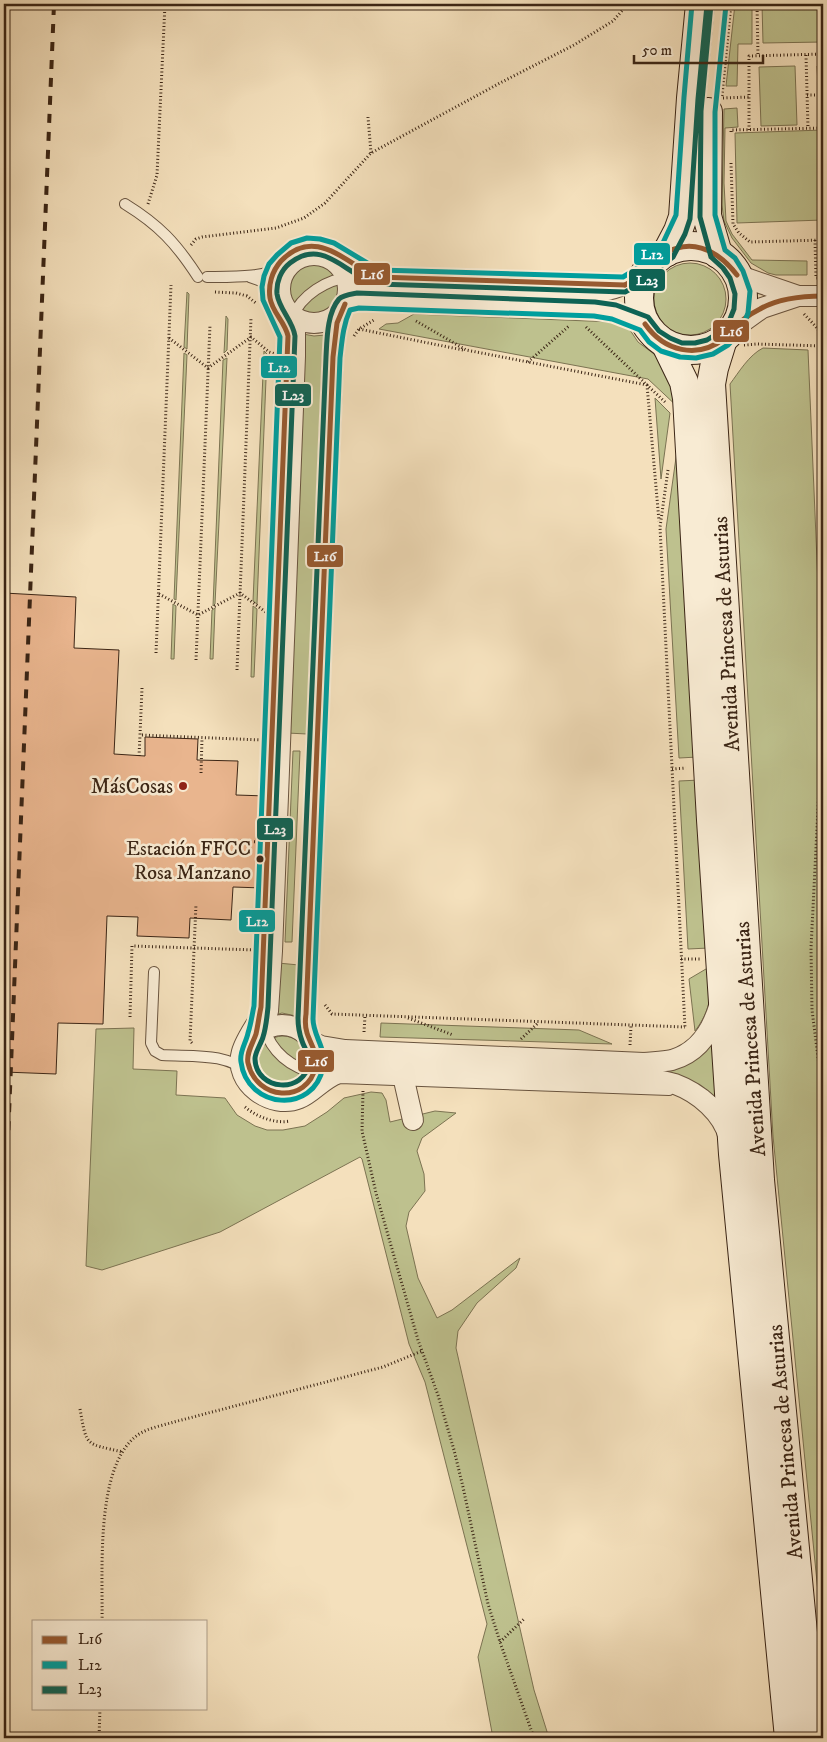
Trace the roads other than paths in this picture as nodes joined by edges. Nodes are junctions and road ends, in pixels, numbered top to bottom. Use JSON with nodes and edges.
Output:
{"nodes":[{"id":1,"x":700,"y":4,"type":"edge"},
{"id":2,"x":718,"y":4,"type":"edge"},
{"id":3,"x":125,"y":204,"type":"dead end"},
{"id":4,"x":657,"y":248,"type":"junction"},
{"id":5,"x":718,"y":254,"type":"junction"},
{"id":6,"x":282,"y":269,"type":"junction"},
{"id":7,"x":635,"y":271,"type":"junction"},
{"id":8,"x":737,"y":275,"type":"junction"},
{"id":9,"x":348,"y":276,"type":"junction"},
{"id":10,"x":249,"y":277,"type":"junction"},
{"id":11,"x":377,"y":277,"type":"junction"},
{"id":12,"x":275,"y":289,"type":"junction"},
{"id":13,"x":812,"y":289,"type":"edge"},
{"id":14,"x":343,"y":307,"type":"junction"},
{"id":15,"x":293,"y":315,"type":"junction"},
{"id":16,"x":645,"y":324,"type":"junction"},
{"id":17,"x":729,"y":333,"type":"junction"},
{"id":18,"x":288,"y":336,"type":"junction"},
{"id":19,"x":666,"y":345,"type":"junction"},
{"id":20,"x":154,"y":972,"type":"dead end"},
{"id":21,"x":723,"y":981,"type":"junction"},
{"id":22,"x":309,"y":1038,"type":"junction"},
{"id":23,"x":253,"y":1041,"type":"junction"},
{"id":24,"x":403,"y":1074,"type":"junction"},
{"id":25,"x":314,"y":1076,"type":"junction"},
{"id":26,"x":340,"y":1078,"type":"junction"},
{"id":27,"x":413,"y":1120,"type":"dead end"},
{"id":28,"x":733,"y":1154,"type":"junction"},
{"id":29,"x":789,"y":1738,"type":"edge"},
{"id":30,"x":813,"y":1738,"type":"edge"}],
"edges":[{"from":1,"to":4,"type":"main road"},
{"from":2,"to":5,"type":"main road"},
{"from":3,"to":10,"type":"lane"},
{"from":4,"to":5,"type":"main road"},
{"from":4,"to":7,"type":"main road"},
{"from":5,"to":8,"type":"main road"},
{"from":6,"to":9,"type":"street"},
{"from":6,"to":10,"type":"lane"},
{"from":6,"to":11,"type":"lane"},
{"from":6,"to":12,"type":"street"},
{"from":7,"to":9,"type":"street"},
{"from":7,"to":11,"type":"lane"},
{"from":7,"to":16,"type":"main road"},
{"from":8,"to":13,"type":"street"},
{"from":8,"to":17,"type":"main road"},
{"from":9,"to":11,"type":"lane"},
{"from":9,"to":14,"type":"street"},
{"from":9,"to":15,"type":"lane"},
{"from":10,"to":12,"type":"lane"},
{"from":12,"to":15,"type":"street"},
{"from":12,"to":18,"type":"lane"},
{"from":13,"to":17,"type":"street"},
{"from":14,"to":15,"type":"street"},
{"from":14,"to":16,"type":"street"},
{"from":14,"to":22,"type":"street"},
{"from":15,"to":18,"type":"lane"},
{"from":15,"to":23,"type":"street"},
{"from":16,"to":19,"type":"main road"},
{"from":17,"to":19,"type":"main road"},
{"from":17,"to":30,"type":"main road","name":"Avenida Princesa de Asturias"},
{"from":18,"to":23,"type":"lane"},
{"from":19,"to":21,"type":"main road","name":"Avenida Princesa de Asturias"},
{"from":20,"to":23,"type":"lane"},
{"from":21,"to":22,"type":"street","name":"Avenida Princesa de Asturias"},
{"from":21,"to":28,"type":"main road","name":"Avenida Princesa de Asturias"},
{"from":22,"to":23,"type":"street","name":"Avenida Princesa de Asturias"},
{"from":22,"to":25,"type":"street"},
{"from":23,"to":25,"type":"lane"},
{"from":23,"to":25,"type":"street"},
{"from":23,"to":26,"type":"lane"},
{"from":24,"to":25,"type":"street"},
{"from":24,"to":26,"type":"lane"},
{"from":24,"to":27,"type":"street"},
{"from":24,"to":28,"type":"street"},
{"from":25,"to":26,"type":"lane"},
{"from":28,"to":29,"type":"main road","name":"Avenida Princesa de Asturias"}]}
